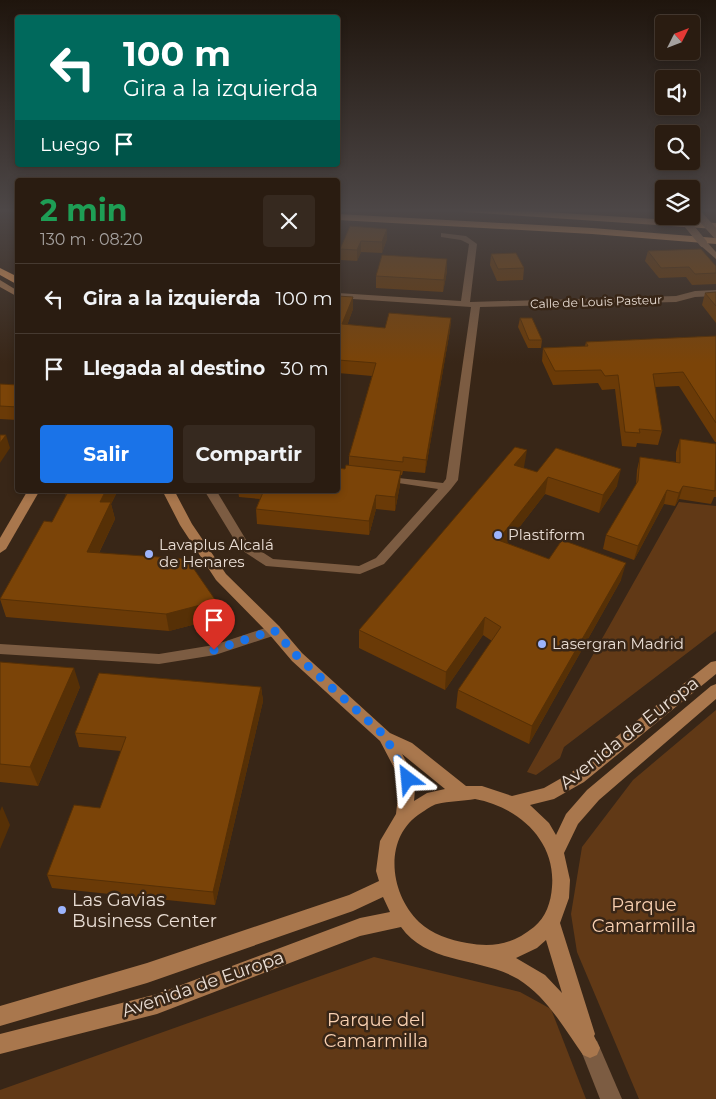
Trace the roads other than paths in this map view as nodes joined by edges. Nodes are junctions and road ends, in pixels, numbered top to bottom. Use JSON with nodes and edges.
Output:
{"nodes":[{"id":1,"x":472,"y":260,"type":"edge"},
{"id":2,"x":0,"y":271,"type":"edge"},
{"id":3,"x":15,"y":280,"type":"edge"},
{"id":4,"x":0,"y":284,"type":"edge"},
{"id":5,"x":15,"y":293,"type":"edge"},
{"id":6,"x":716,"y":293,"type":"edge"},
{"id":7,"x":340,"y":296,"type":"edge"},
{"id":8,"x":470,"y":304,"type":"junction"},
{"id":9,"x":374,"y":477,"type":"edge"},
{"id":10,"x":447,"y":487,"type":"junction"},
{"id":11,"x":32,"y":493,"type":"edge"},
{"id":12,"x":170,"y":493,"type":"edge"},
{"id":13,"x":212,"y":493,"type":"edge"},
{"id":14,"x":0,"y":549,"type":"edge"},
{"id":15,"x":274,"y":630,"type":"junction"},
{"id":16,"x":0,"y":649,"type":"edge"},
{"id":17,"x":716,"y":666,"type":"edge"},
{"id":18,"x":716,"y":690,"type":"edge"},
{"id":19,"x":385,"y":736,"type":"junction"},
{"id":20,"x":462,"y":792,"type":"junction"},
{"id":21,"x":511,"y":803,"type":"junction"},
{"id":22,"x":404,"y":816,"type":"junction"},
{"id":23,"x":556,"y":850,"type":"junction"},
{"id":24,"x":386,"y":886,"type":"junction"},
{"id":25,"x":404,"y":918,"type":"junction"},
{"id":26,"x":550,"y":922,"type":"junction"},
{"id":27,"x":485,"y":956,"type":"junction"},
{"id":28,"x":0,"y":1016,"type":"edge"},
{"id":29,"x":0,"y":1044,"type":"edge"},
{"id":30,"x":590,"y":1048,"type":"junction"},
{"id":31,"x":611,"y":1099,"type":"edge"}],
"edges":[{"from":1,"to":8,"type":"street"},
{"from":2,"to":3,"type":"highway"},
{"from":4,"to":5,"type":"street"},
{"from":6,"to":8,"type":"street","name":"Calle de Louis Pasteur"},
{"from":7,"to":8,"type":"street","name":"Calle de Louis Pasteur"},
{"from":8,"to":10,"type":"street"},
{"from":9,"to":10,"type":"street"},
{"from":10,"to":13,"type":"street"},
{"from":11,"to":14,"type":"street"},
{"from":12,"to":15,"type":"street"},
{"from":15,"to":16,"type":"street"},
{"from":15,"to":19,"type":"street"},
{"from":17,"to":21,"type":"street","name":"Avenida de Europa"},
{"from":18,"to":23,"type":"street","name":"Avenida de Europa"},
{"from":19,"to":20,"type":"street"},
{"from":19,"to":22,"type":"street"},
{"from":20,"to":21,"type":"street"},
{"from":20,"to":22,"type":"street"},
{"from":21,"to":23,"type":"street"},
{"from":22,"to":24,"type":"street"},
{"from":23,"to":26,"type":"street"},
{"from":24,"to":25,"type":"street"},
{"from":24,"to":28,"type":"street","name":"Avenida de Europa"},
{"from":25,"to":27,"type":"street"},
{"from":25,"to":29,"type":"street","name":"Avenida de Europa"},
{"from":26,"to":27,"type":"street"},
{"from":26,"to":30,"type":"street"},
{"from":27,"to":30,"type":"street"},
{"from":30,"to":31,"type":"street"}]}
